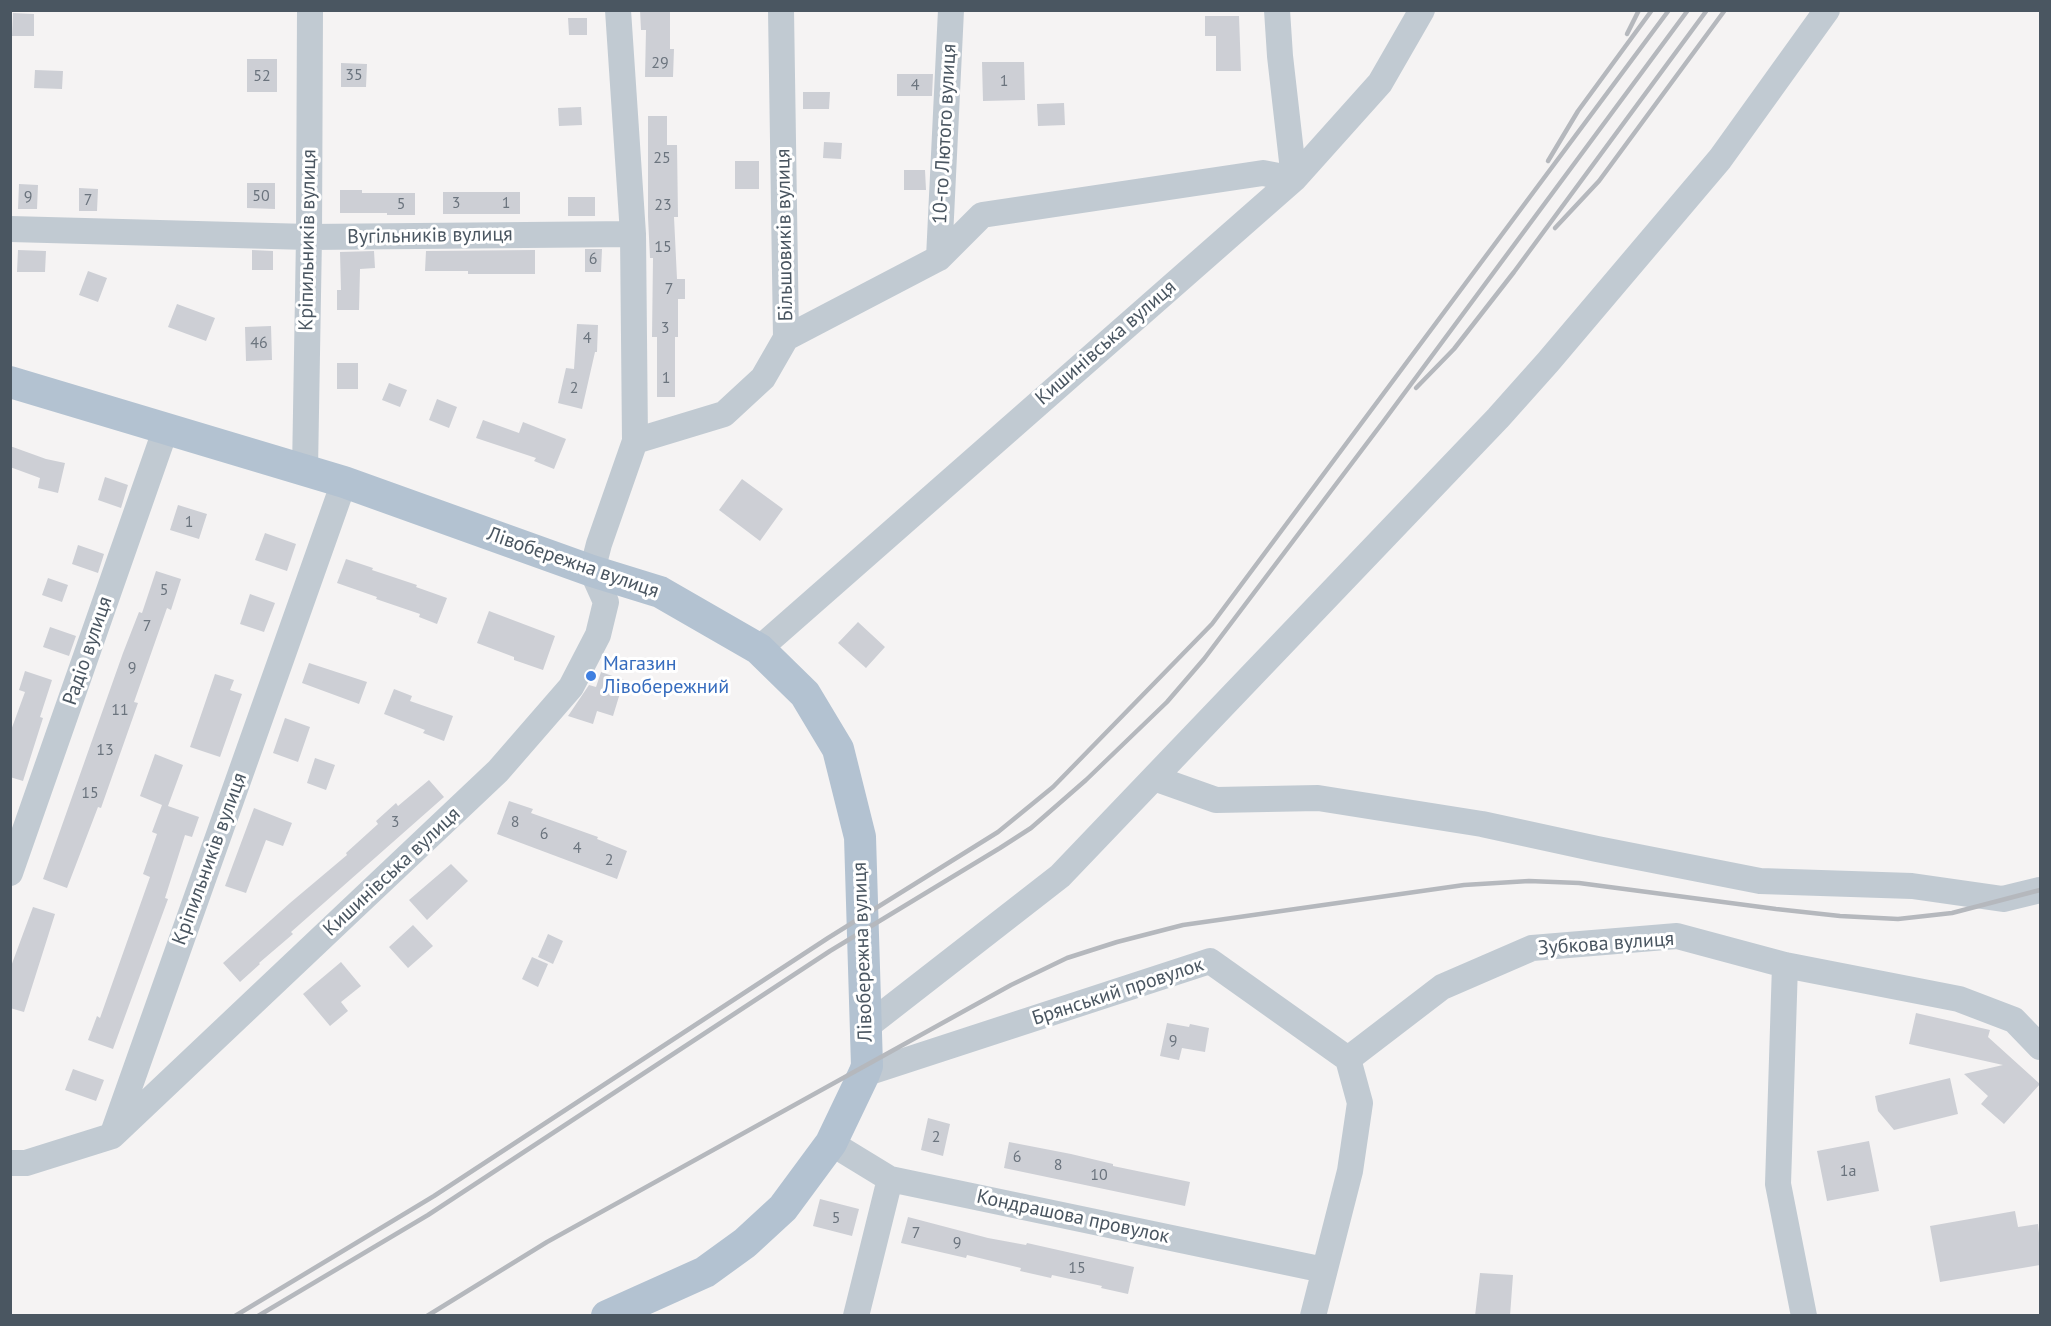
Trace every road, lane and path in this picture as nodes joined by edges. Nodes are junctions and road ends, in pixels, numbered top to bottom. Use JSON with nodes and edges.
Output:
{"nodes":[{"id":1,"x":310,"y":10,"type":"edge"},
{"id":2,"x":618,"y":10,"type":"edge"},
{"id":3,"x":781,"y":10,"type":"edge"},
{"id":4,"x":951,"y":10,"type":"edge"},
{"id":5,"x":1278,"y":10,"type":"edge"},
{"id":6,"x":1422,"y":10,"type":"edge"},
{"id":7,"x":1827,"y":10,"type":"edge"},
{"id":8,"x":1294,"y":179,"type":"junction"},
{"id":9,"x":10,"y":229,"type":"edge"},
{"id":10,"x":633,"y":234,"type":"junction"},
{"id":11,"x":309,"y":237,"type":"junction"},
{"id":12,"x":939,"y":258,"type":"junction"},
{"id":13,"x":786,"y":338,"type":"junction"},
{"id":14,"x":10,"y":382,"type":"edge"},
{"id":15,"x":166,"y":428,"type":"junction"},
{"id":16,"x":635,"y":441,"type":"junction"},
{"id":17,"x":305,"y":470,"type":"junction"},
{"id":18,"x":344,"y":482,"type":"junction"},
{"id":19,"x":592,"y":571,"type":"junction"},
{"id":20,"x":759,"y":649,"type":"junction"},
{"id":21,"x":1154,"y":778,"type":"junction"},
{"id":22,"x":10,"y":873,"type":"edge"},
{"id":23,"x":2040,"y":890,"type":"edge"},
{"id":24,"x":1785,"y":964,"type":"junction"},
{"id":25,"x":866,"y":1027,"type":"junction"},
{"id":26,"x":2040,"y":1047,"type":"edge"},
{"id":27,"x":1348,"y":1059,"type":"junction"},
{"id":28,"x":864,"y":1074,"type":"junction"},
{"id":29,"x":112,"y":1136,"type":"junction"},
{"id":30,"x":831,"y":1143,"type":"junction"},
{"id":31,"x":10,"y":1163,"type":"edge"},
{"id":32,"x":890,"y":1179,"type":"junction"},
{"id":33,"x":1324,"y":1270,"type":"junction"},
{"id":34,"x":607,"y":1316,"type":"edge"},
{"id":35,"x":856,"y":1316,"type":"edge"},
{"id":36,"x":1313,"y":1316,"type":"edge"},
{"id":37,"x":1804,"y":1316,"type":"edge"}],
"edges":[{"from":1,"to":11,"type":"street","name":"Кріпильників вулиця"},
{"from":2,"to":10,"type":"street"},
{"from":3,"to":13,"type":"street","name":"Більшовиків вулиця"},
{"from":4,"to":12,"type":"street","name":"10-го Лютого вулиця"},
{"from":5,"to":8,"type":"street"},
{"from":6,"to":8,"type":"street","name":"Кишинівська вулиця"},
{"from":7,"to":21,"type":"street"},
{"from":8,"to":12,"type":"street"},
{"from":8,"to":20,"type":"street","name":"Кишинівська вулиця"},
{"from":9,"to":11,"type":"street","name":"Вугільників вулиця"},
{"from":10,"to":11,"type":"street","name":"Вугільників вулиця"},
{"from":10,"to":16,"type":"street"},
{"from":11,"to":17,"type":"street","name":"Кріпильників вулиця"},
{"from":12,"to":13,"type":"street"},
{"from":13,"to":16,"type":"street","name":"Більшовиків вулиця"},
{"from":14,"to":15,"type":"main road","name":"Лівобережна вулиця"},
{"from":15,"to":17,"type":"main road","name":"Лівобережна вулиця"},
{"from":15,"to":22,"type":"street","name":"Радіо вулиця"},
{"from":16,"to":19,"type":"street"},
{"from":17,"to":18,"type":"main road","name":"Лівобережна вулиця"},
{"from":18,"to":19,"type":"main road","name":"Лівобережна вулиця"},
{"from":18,"to":29,"type":"street","name":"Кріпильників вулиця"},
{"from":19,"to":20,"type":"main road","name":"Лівобережна вулиця"},
{"from":19,"to":29,"type":"street","name":"Кишинівська вулиця"},
{"from":20,"to":25,"type":"main road","name":"Лівобережна вулиця"},
{"from":21,"to":23,"type":"street"},
{"from":21,"to":25,"type":"street"},
{"from":24,"to":26,"type":"street","name":"Зубкова вулиця"},
{"from":24,"to":27,"type":"street","name":"Зубкова вулиця"},
{"from":24,"to":37,"type":"street"},
{"from":25,"to":28,"type":"main road","name":"Лівобережна вулиця"},
{"from":27,"to":28,"type":"street","name":"Брянський провулок"},
{"from":27,"to":33,"type":"street"},
{"from":28,"to":30,"type":"main road"},
{"from":29,"to":31,"type":"street"},
{"from":30,"to":32,"type":"street","name":"Кондрашова провулок"},
{"from":30,"to":34,"type":"main road"},
{"from":32,"to":33,"type":"street","name":"Кондрашова провулок"},
{"from":32,"to":35,"type":"street"},
{"from":33,"to":36,"type":"street"}]}
